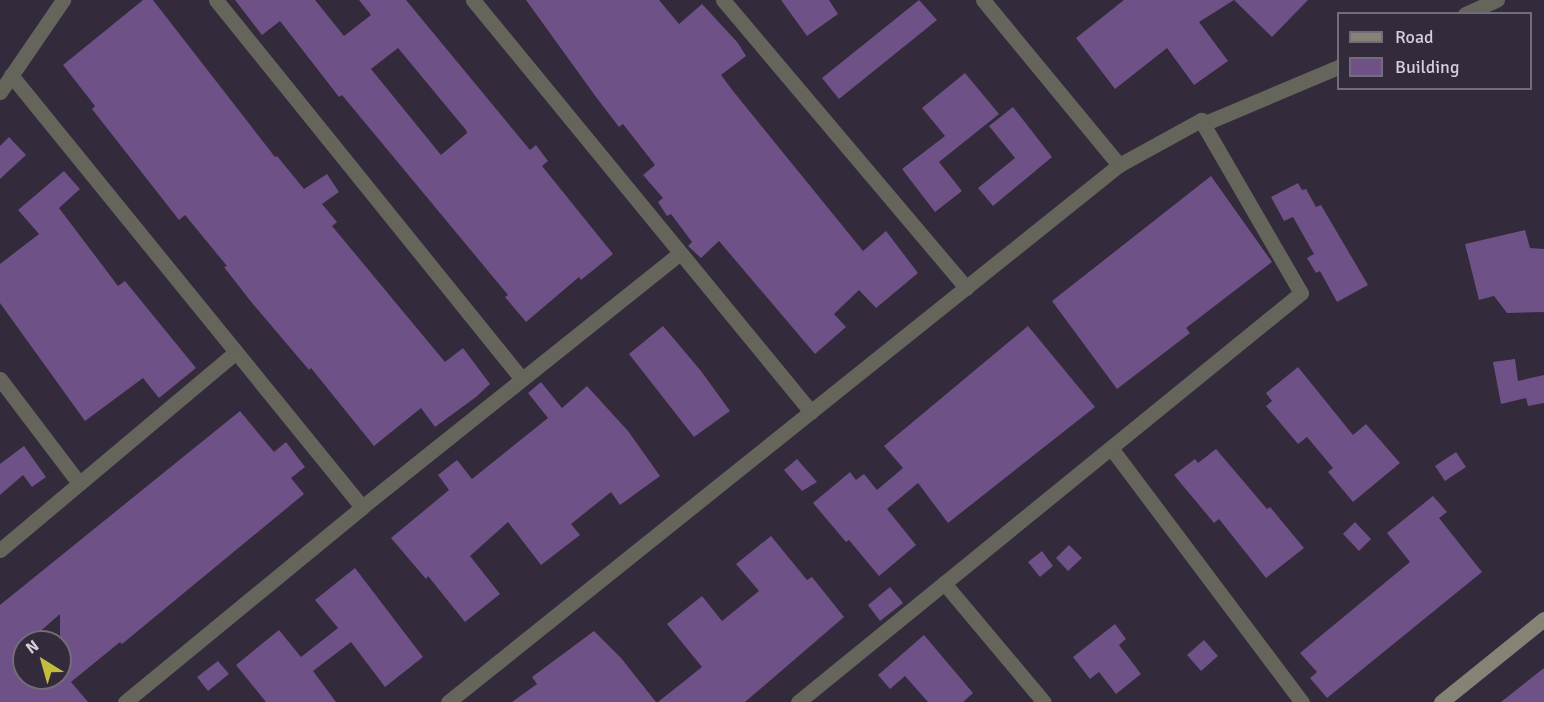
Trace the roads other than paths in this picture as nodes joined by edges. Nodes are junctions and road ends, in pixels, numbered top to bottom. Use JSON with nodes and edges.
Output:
{"nodes":[{"id":1,"x":63,"y":0,"type":"edge"},
{"id":2,"x":216,"y":0,"type":"edge"},
{"id":3,"x":473,"y":0,"type":"edge"},
{"id":4,"x":723,"y":0,"type":"edge"},
{"id":5,"x":983,"y":0,"type":"edge"},
{"id":6,"x":1497,"y":0,"type":"edge"},
{"id":7,"x":1470,"y":12,"type":"edge"},
{"id":8,"x":1337,"y":67,"type":"edge"},
{"id":9,"x":11,"y":75,"type":"junction"},
{"id":10,"x":0,"y":92,"type":"edge"},
{"id":11,"x":1203,"y":124,"type":"junction"},
{"id":12,"x":1119,"y":165,"type":"junction"},
{"id":13,"x":679,"y":254,"type":"junction"},
{"id":14,"x":966,"y":288,"type":"junction"},
{"id":15,"x":236,"y":352,"type":"junction"},
{"id":16,"x":0,"y":378,"type":"edge"},
{"id":17,"x":522,"y":379,"type":"junction"},
{"id":18,"x":811,"y":412,"type":"junction"},
{"id":19,"x":1111,"y":448,"type":"junction"},
{"id":20,"x":79,"y":483,"type":"junction"},
{"id":21,"x":362,"y":507,"type":"junction"},
{"id":22,"x":0,"y":550,"type":"edge"},
{"id":23,"x":944,"y":583,"type":"junction"},
{"id":24,"x":1544,"y":619,"type":"edge"},
{"id":25,"x":125,"y":702,"type":"edge"},
{"id":26,"x":448,"y":702,"type":"edge"},
{"id":27,"x":798,"y":702,"type":"edge"},
{"id":28,"x":1044,"y":702,"type":"edge"},
{"id":29,"x":1302,"y":702,"type":"edge"},
{"id":30,"x":1441,"y":702,"type":"edge"}],
"edges":[{"from":1,"to":9,"type":"street"},
{"from":2,"to":17,"type":"street"},
{"from":3,"to":13,"type":"street"},
{"from":4,"to":14,"type":"street"},
{"from":5,"to":12,"type":"street"},
{"from":6,"to":7,"type":"street"},
{"from":8,"to":11,"type":"street"},
{"from":9,"to":10,"type":"street"},
{"from":9,"to":15,"type":"street"},
{"from":11,"to":12,"type":"street"},
{"from":11,"to":19,"type":"street"},
{"from":12,"to":14,"type":"street"},
{"from":13,"to":17,"type":"street"},
{"from":13,"to":18,"type":"street"},
{"from":14,"to":18,"type":"street"},
{"from":15,"to":20,"type":"street"},
{"from":15,"to":21,"type":"street"},
{"from":16,"to":20,"type":"street"},
{"from":17,"to":21,"type":"street"},
{"from":18,"to":26,"type":"street"},
{"from":19,"to":23,"type":"street"},
{"from":19,"to":29,"type":"street"},
{"from":20,"to":22,"type":"street"},
{"from":21,"to":25,"type":"street"},
{"from":23,"to":27,"type":"street"},
{"from":23,"to":28,"type":"street"},
{"from":24,"to":30,"type":"street"}]}
